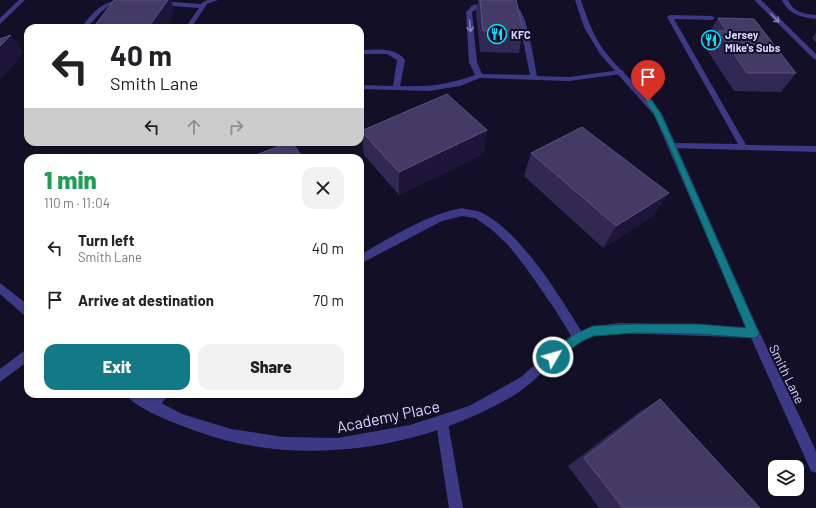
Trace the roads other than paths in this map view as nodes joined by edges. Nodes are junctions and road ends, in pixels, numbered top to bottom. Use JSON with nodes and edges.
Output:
{"nodes":[{"id":1,"x":22,"y":0,"type":"edge"},
{"id":2,"x":215,"y":0,"type":"edge"},
{"id":3,"x":578,"y":0,"type":"edge"},
{"id":4,"x":757,"y":0,"type":"edge"},
{"id":5,"x":785,"y":0,"type":"edge"},
{"id":6,"x":132,"y":2,"type":"edge"},
{"id":7,"x":153,"y":3,"type":"edge"},
{"id":8,"x":203,"y":3,"type":"edge"},
{"id":9,"x":816,"y":17,"type":"edge"},
{"id":10,"x":712,"y":18,"type":"dead end"},
{"id":11,"x":0,"y":22,"type":"edge"},
{"id":12,"x":88,"y":24,"type":"edge"},
{"id":13,"x":190,"y":24,"type":"edge"},
{"id":14,"x":364,"y":52,"type":"edge"},
{"id":15,"x":816,"y":58,"type":"edge"},
{"id":16,"x":620,"y":72,"type":"junction"},
{"id":17,"x":479,"y":76,"type":"junction"},
{"id":18,"x":534,"y":78,"type":"junction"},
{"id":19,"x":364,"y":87,"type":"edge"},
{"id":20,"x":396,"y":88,"type":"junction"},
{"id":21,"x":672,"y":146,"type":"junction"},
{"id":22,"x":744,"y":148,"type":"junction"},
{"id":23,"x":816,"y":149,"type":"edge"},
{"id":24,"x":364,"y":258,"type":"edge"},
{"id":25,"x":0,"y":288,"type":"edge"},
{"id":26,"x":24,"y":309,"type":"edge"},
{"id":27,"x":754,"y":333,"type":"junction"},
{"id":28,"x":579,"y":338,"type":"junction"},
{"id":29,"x":24,"y":357,"type":"edge"},
{"id":30,"x":0,"y":376,"type":"edge"},
{"id":31,"x":138,"y":398,"type":"edge"},
{"id":32,"x":160,"y":398,"type":"edge"},
{"id":33,"x":152,"y":407,"type":"junction"},
{"id":34,"x":442,"y":423,"type":"junction"},
{"id":35,"x":812,"y":447,"type":"edge"},
{"id":36,"x":816,"y":466,"type":"edge"},
{"id":37,"x":456,"y":508,"type":"edge"}],
"edges":[{"from":1,"to":11,"type":"street"},
{"from":2,"to":8,"type":"street"},
{"from":3,"to":16,"type":"street","name":"Smith Lane"},
{"from":4,"to":15,"type":"street","one_way":true},
{"from":5,"to":9,"type":"street"},
{"from":6,"to":12,"type":"street"},
{"from":7,"to":8,"type":"street"},
{"from":8,"to":13,"type":"street"},
{"from":10,"to":22,"type":"street"},
{"from":14,"to":20,"type":"street"},
{"from":16,"to":18,"type":"street"},
{"from":16,"to":21,"type":"street","name":"Smith Lane"},
{"from":17,"to":18,"type":"street"},
{"from":18,"to":17,"type":"street","one_way":true},
{"from":17,"to":20,"type":"street"},
{"from":19,"to":20,"type":"street"},
{"from":21,"to":22,"type":"street"},
{"from":21,"to":27,"type":"street","name":"Smith Lane"},
{"from":22,"to":23,"type":"street"},
{"from":24,"to":28,"type":"street"},
{"from":25,"to":26,"type":"street"},
{"from":27,"to":28,"type":"street","name":"Academy Place"},
{"from":27,"to":35,"type":"street","name":"Smith Lane"},
{"from":28,"to":34,"type":"street","name":"Academy Place"},
{"from":29,"to":30,"type":"street"},
{"from":31,"to":33,"type":"street","name":"Academy Place"},
{"from":32,"to":33,"type":"street"},
{"from":33,"to":34,"type":"street","name":"Academy Place"},
{"from":34,"to":37,"type":"street"},
{"from":35,"to":36,"type":"street","name":"Smith Lane"}]}
